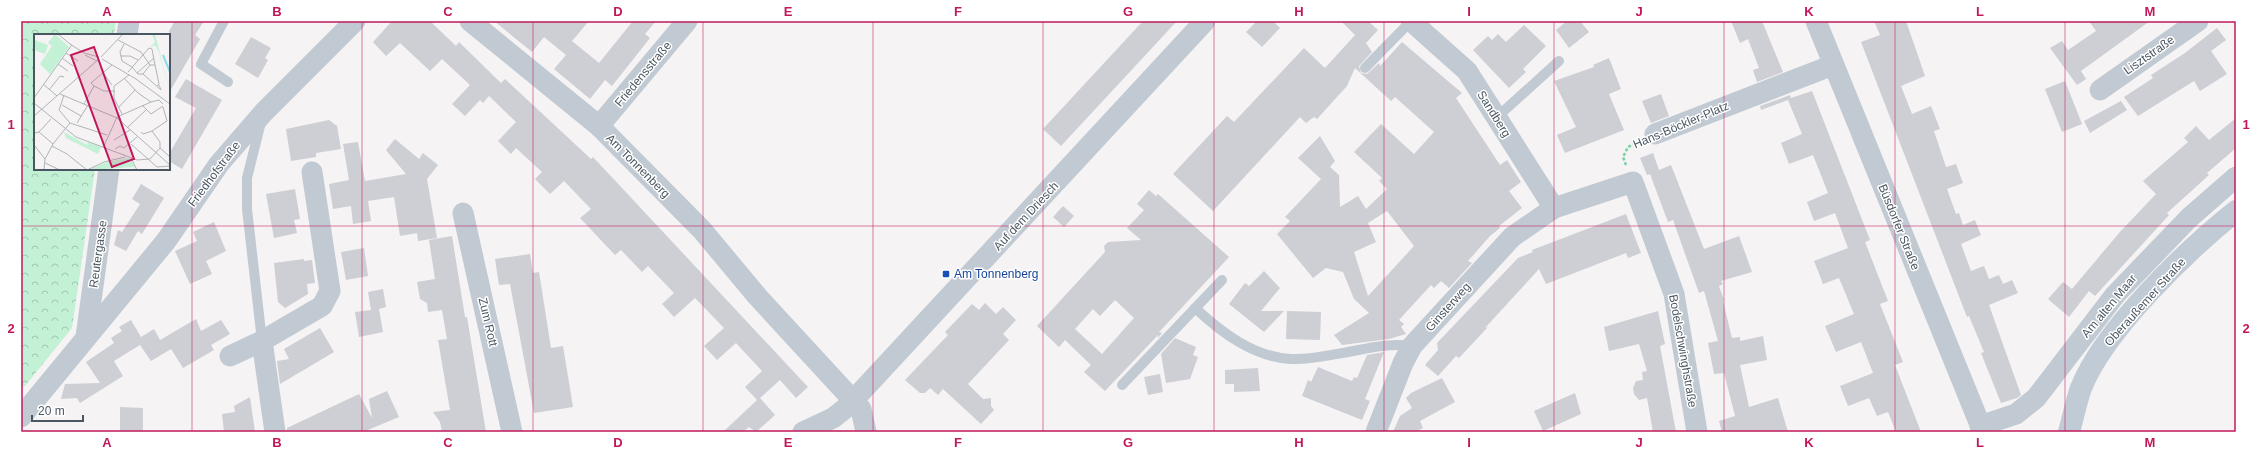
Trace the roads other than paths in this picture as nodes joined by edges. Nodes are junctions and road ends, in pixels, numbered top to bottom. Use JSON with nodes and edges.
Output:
{"nodes":[{"id":1,"x":129,"y":21,"type":"edge"},
{"id":2,"x":224,"y":21,"type":"edge"},
{"id":3,"x":354,"y":21,"type":"edge"},
{"id":4,"x":470,"y":21,"type":"edge"},
{"id":5,"x":687,"y":21,"type":"edge"},
{"id":6,"x":1205,"y":21,"type":"edge"},
{"id":7,"x":1411,"y":21,"type":"edge"},
{"id":8,"x":1816,"y":21,"type":"edge"},
{"id":9,"x":2198,"y":21,"type":"edge"},
{"id":10,"x":127,"y":34,"type":"edge"},
{"id":11,"x":1559,"y":61,"type":"dead end"},
{"id":12,"x":1833,"y":65,"type":"junction"},
{"id":13,"x":1365,"y":68,"type":"dead end"},
{"id":14,"x":228,"y":82,"type":"dead end"},
{"id":15,"x":2100,"y":90,"type":"dead end"},
{"id":16,"x":264,"y":112,"type":"junction"},
{"id":17,"x":1496,"y":118,"type":"junction"},
{"id":18,"x":599,"y":126,"type":"junction"},
{"id":19,"x":1655,"y":134,"type":"road end"},
{"id":20,"x":109,"y":170,"type":"edge"},
{"id":21,"x":312,"y":172,"type":"dead end"},
{"id":22,"x":2236,"y":177,"type":"edge"},
{"id":23,"x":1560,"y":206,"type":"junction"},
{"id":24,"x":2236,"y":211,"type":"edge"},
{"id":25,"x":463,"y":213,"type":"dead end"},
{"id":26,"x":1222,"y":280,"type":"dead end"},
{"id":27,"x":1195,"y":308,"type":"junction"},
{"id":28,"x":86,"y":338,"type":"junction"},
{"id":29,"x":262,"y":341,"type":"junction"},
{"id":30,"x":1412,"y":346,"type":"junction"},
{"id":31,"x":230,"y":356,"type":"dead end"},
{"id":32,"x":1122,"y":385,"type":"dead end"},
{"id":33,"x":44,"y":389,"type":"junction"},
{"id":34,"x":21,"y":393,"type":"edge"},
{"id":35,"x":853,"y":400,"type":"junction"},
{"id":36,"x":21,"y":417,"type":"edge"},
{"id":37,"x":1982,"y":429,"type":"edge"},
{"id":38,"x":275,"y":432,"type":"edge"},
{"id":39,"x":512,"y":432,"type":"edge"},
{"id":40,"x":803,"y":432,"type":"edge"},
{"id":41,"x":866,"y":432,"type":"edge"},
{"id":42,"x":1376,"y":432,"type":"edge"},
{"id":43,"x":1697,"y":432,"type":"edge"},
{"id":44,"x":2069,"y":432,"type":"edge"}],
"edges":[{"from":1,"to":10,"type":"street"},
{"from":2,"to":14,"type":"lane"},
{"from":3,"to":16,"type":"street","name":"Friedhofstraße"},
{"from":4,"to":18,"type":"street","name":"Am Tonnenberg"},
{"from":5,"to":18,"type":"street","name":"Friedensstraße"},
{"from":6,"to":35,"type":"street","name":"Auf dem Driesch"},
{"from":7,"to":13,"type":"lane"},
{"from":7,"to":17,"type":"street","name":"Sandberg"},
{"from":8,"to":12,"type":"street","name":"Büsdorfer Straße"},
{"from":9,"to":15,"type":"street","name":"Lisztstraße"},
{"from":11,"to":17,"type":"lane"},
{"from":12,"to":19,"type":"street","name":"Hans-Böckler-Platz"},
{"from":12,"to":37,"type":"street","name":"Büsdorfer Straße"},
{"from":16,"to":28,"type":"street","name":"Friedhofstraße"},
{"from":16,"to":29,"type":"lane"},
{"from":17,"to":23,"type":"street","name":"Sandberg"},
{"from":18,"to":35,"type":"street","name":"Am Tonnenberg"},
{"from":20,"to":28,"type":"street","name":"Reutergasse"},
{"from":21,"to":29,"type":"street"},
{"from":22,"to":37,"type":"street","name":"Am alten Maar"},
{"from":23,"to":30,"type":"street","name":"Ginsterweg"},
{"from":23,"to":43,"type":"street","name":"Bodelschwinghstraße"},
{"from":24,"to":44,"type":"main road","name":"Oberaußemer Straße"},
{"from":25,"to":39,"type":"street","name":"Zum Rott"},
{"from":26,"to":27,"type":"lane"},
{"from":27,"to":30,"type":"lane"},
{"from":27,"to":32,"type":"lane"},
{"from":28,"to":33,"type":"street","name":"Friedhofstraße"},
{"from":29,"to":31,"type":"street"},
{"from":29,"to":38,"type":"street"},
{"from":30,"to":42,"type":"street","name":"Ginsterweg"},
{"from":33,"to":34,"type":"street"},
{"from":33,"to":36,"type":"street","name":"Friedhofstraße"},
{"from":35,"to":40,"type":"street","name":"Auf dem Driesch"},
{"from":35,"to":41,"type":"street","name":"Am Tonnenberg"}]}
